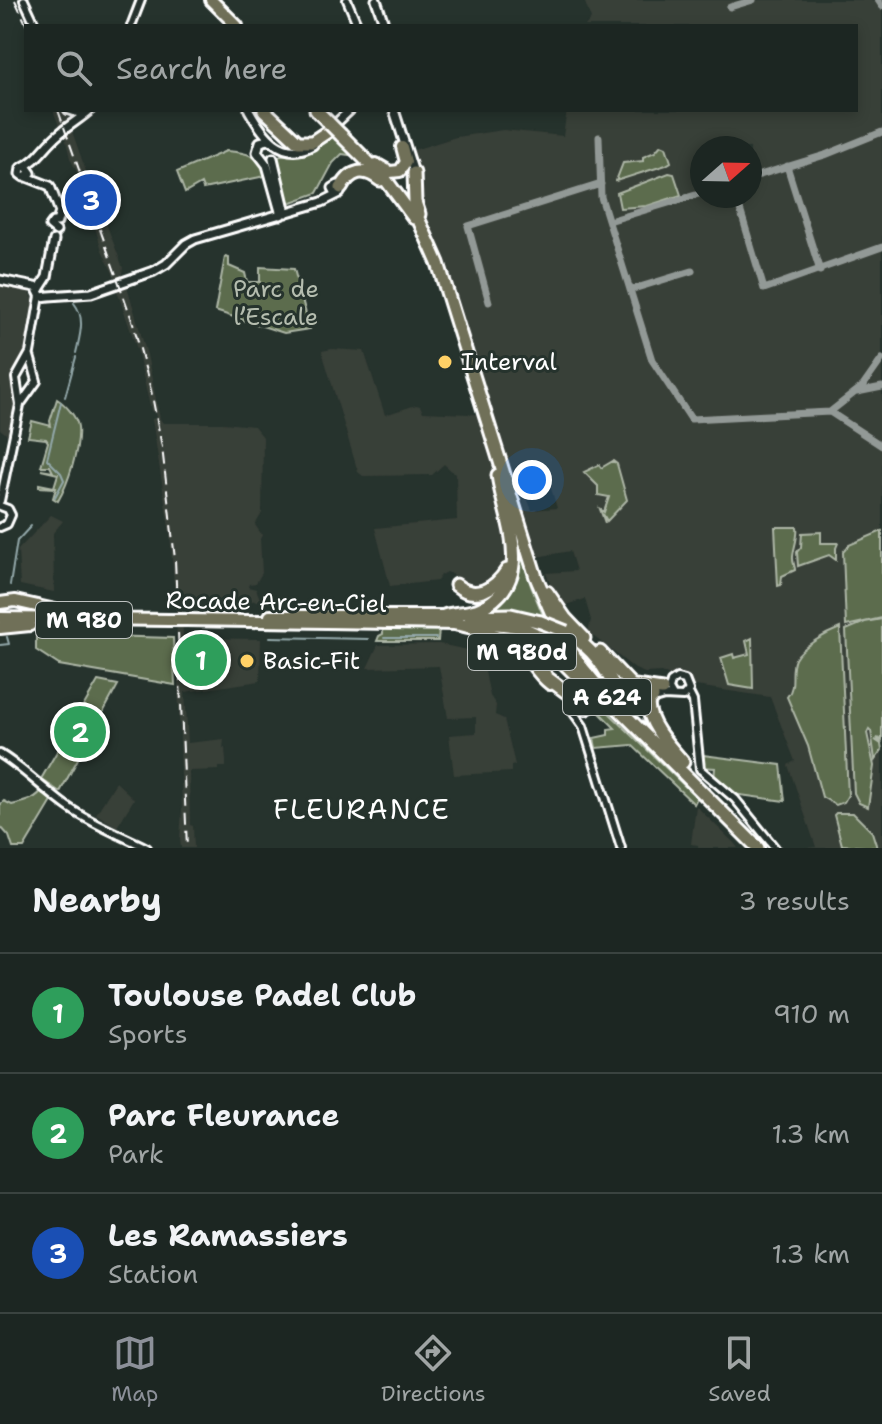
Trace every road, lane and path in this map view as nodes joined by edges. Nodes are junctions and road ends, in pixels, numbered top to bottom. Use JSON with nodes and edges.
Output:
{"nodes":[{"id":1,"x":24,"y":0,"type":"edge"},
{"id":2,"x":141,"y":0,"type":"edge"},
{"id":3,"x":205,"y":0,"type":"edge"},
{"id":4,"x":211,"y":0,"type":"edge"},
{"id":5,"x":349,"y":0,"type":"edge"},
{"id":6,"x":376,"y":1,"type":"edge"},
{"id":7,"x":35,"y":24,"type":"edge"},
{"id":8,"x":132,"y":24,"type":"edge"},
{"id":9,"x":229,"y":24,"type":"edge"},
{"id":10,"x":235,"y":24,"type":"edge"},
{"id":11,"x":358,"y":24,"type":"edge"},
{"id":12,"x":384,"y":24,"type":"edge"},
{"id":13,"x":245,"y":112,"type":"edge"},
{"id":14,"x":250,"y":112,"type":"edge"},
{"id":15,"x":266,"y":112,"type":"edge"},
{"id":16,"x":321,"y":112,"type":"edge"},
{"id":17,"x":349,"y":112,"type":"edge"},
{"id":18,"x":349,"y":112,"type":"edge"},
{"id":19,"x":393,"y":112,"type":"edge"},
{"id":20,"x":393,"y":112,"type":"edge"},
{"id":21,"x":76,"y":120,"type":"edge"},
{"id":22,"x":334,"y":127,"type":"junction"},
{"id":23,"x":264,"y":141,"type":"junction"},
{"id":24,"x":276,"y":145,"type":"junction"},
{"id":25,"x":402,"y":147,"type":"joint"},
{"id":26,"x":274,"y":157,"type":"junction"},
{"id":27,"x":263,"y":159,"type":"junction"},
{"id":28,"x":376,"y":164,"type":"junction"},
{"id":29,"x":414,"y":173,"type":"joint"},
{"id":30,"x":339,"y":191,"type":"joint"},
{"id":31,"x":412,"y":211,"type":"junction"},
{"id":32,"x":282,"y":215,"type":"junction"},
{"id":33,"x":434,"y":251,"type":"junction"},
{"id":34,"x":0,"y":281,"type":"edge"},
{"id":35,"x":44,"y":292,"type":"junction"},
{"id":36,"x":30,"y":353,"type":"junction"},
{"id":37,"x":22,"y":370,"type":"junction"},
{"id":38,"x":35,"y":372,"type":"junction"},
{"id":39,"x":19,"y":387,"type":"junction"},
{"id":40,"x":31,"y":389,"type":"junction"},
{"id":41,"x":20,"y":405,"type":"junction"},
{"id":42,"x":497,"y":470,"type":"junction"},
{"id":43,"x":3,"y":505,"type":"edge"},
{"id":44,"x":508,"y":520,"type":"junction"},
{"id":45,"x":1,"y":528,"type":"edge"},
{"id":46,"x":524,"y":537,"type":"junction"},
{"id":47,"x":456,"y":585,"type":"dead end"},
{"id":48,"x":0,"y":603,"type":"edge"},
{"id":49,"x":0,"y":612,"type":"edge"},
{"id":50,"x":121,"y":614,"type":"junction"},
{"id":51,"x":169,"y":617,"type":"junction"},
{"id":52,"x":0,"y":618,"type":"edge"},
{"id":53,"x":80,"y":620,"type":"junction"},
{"id":54,"x":444,"y":621,"type":"junction"},
{"id":55,"x":0,"y":628,"type":"edge"},
{"id":56,"x":566,"y":632,"type":"junction"},
{"id":57,"x":605,"y":656,"type":"junction"},
{"id":58,"x":586,"y":681,"type":"junction"},
{"id":59,"x":688,"y":691,"type":"junction"},
{"id":60,"x":645,"y":695,"type":"junction"},
{"id":61,"x":681,"y":698,"type":"junction"},
{"id":62,"x":584,"y":703,"type":"junction"},
{"id":63,"x":693,"y":704,"type":"junction"},
{"id":64,"x":582,"y":713,"type":"junction"},
{"id":65,"x":616,"y":713,"type":"junction"},
{"id":66,"x":4,"y":756,"type":"edge"},
{"id":67,"x":698,"y":781,"type":"junction"},
{"id":68,"x":722,"y":809,"type":"junction"},
{"id":69,"x":147,"y":848,"type":"edge"},
{"id":70,"x":621,"y":848,"type":"edge"},
{"id":71,"x":751,"y":848,"type":"edge"},
{"id":72,"x":758,"y":848,"type":"edge"},
{"id":73,"x":775,"y":848,"type":"edge"}],
"edges":[{"from":1,"to":7,"type":"street"},
{"from":2,"to":8,"type":"street"},
{"from":3,"to":9,"type":"highway"},
{"from":4,"to":10,"type":"highway"},
{"from":5,"to":11,"type":"street"},
{"from":6,"to":12,"type":"main road"},
{"from":13,"to":23,"type":"main road"},
{"from":14,"to":23,"type":"main road"},
{"from":15,"to":22,"type":"highway"},
{"from":16,"to":22,"type":"highway","number":"A 624"},
{"from":17,"to":22,"type":"main road"},
{"from":18,"to":26,"type":"main road"},
{"from":19,"to":25,"type":"main road"},
{"from":20,"to":29,"type":"main road"},
{"from":21,"to":35,"type":"main road"},
{"from":22,"to":24,"type":"main road"},
{"from":22,"to":28,"type":"highway"},
{"from":22,"to":31,"type":"highway","number":"A 624"},
{"from":23,"to":24,"type":"main road"},
{"from":23,"to":27,"type":"main road"},
{"from":24,"to":26,"type":"main road"},
{"from":25,"to":28,"type":"highway"},
{"from":26,"to":27,"type":"main road"},
{"from":26,"to":32,"type":"main road"},
{"from":27,"to":32,"type":"main road"},
{"from":28,"to":31,"type":"highway"},
{"from":29,"to":33,"type":"highway"},
{"from":30,"to":31,"type":"highway"},
{"from":30,"to":32,"type":"main road"},
{"from":31,"to":33,"type":"highway","number":"A 624"},
{"from":31,"to":42,"type":"highway","number":"A 624"},
{"from":32,"to":35,"type":"main road"},
{"from":33,"to":46,"type":"highway","number":"A 624"},
{"from":34,"to":35,"type":"main road"},
{"from":35,"to":36,"type":"street"},
{"from":36,"to":37,"type":"street"},
{"from":36,"to":38,"type":"street"},
{"from":37,"to":38,"type":"street"},
{"from":37,"to":39,"type":"street"},
{"from":38,"to":40,"type":"street"},
{"from":39,"to":40,"type":"street"},
{"from":39,"to":41,"type":"street"},
{"from":40,"to":41,"type":"street"},
{"from":41,"to":43,"type":"street"},
{"from":42,"to":44,"type":"highway"},
{"from":42,"to":58,"type":"highway","number":"A 624"},
{"from":43,"to":45,"type":"street"},
{"from":44,"to":47,"type":"highway"},
{"from":44,"to":54,"type":"highway","number":"M 980"},
{"from":46,"to":57,"type":"highway"},
{"from":46,"to":68,"type":"highway","number":"A 624"},
{"from":48,"to":50,"type":"highway"},
{"from":49,"to":50,"type":"highway","name":"Rocade Arc-en-Ciel","number":"M 980"},
{"from":50,"to":51,"type":"highway","name":"Rocade Arc-en-Ciel","number":"M 980"},
{"from":51,"to":53,"type":"highway","name":"Rocade Arc-en-Ciel","number":"M 980"},
{"from":51,"to":54,"type":"highway","name":"Rocade Arc-en-Ciel","number":"M 980","bridge":true},
{"from":52,"to":53,"type":"highway","name":"Rocade Arc-en-Ciel","number":"M 980"},
{"from":53,"to":55,"type":"highway"},
{"from":54,"to":56,"type":"highway","number":"M 980","bridge":true},
{"from":54,"to":58,"type":"highway","number":"M 980"},
{"from":54,"to":62,"type":"highway","number":"M 980d"},
{"from":56,"to":57,"type":"highway","number":"M 980"},
{"from":56,"to":67,"type":"highway","number":"M 980"},
{"from":57,"to":60,"type":"highway"},
{"from":58,"to":65,"type":"highway","number":"A 624"},
{"from":59,"to":60,"type":"street"},
{"from":59,"to":61,"type":"street"},
{"from":59,"to":63,"type":"street"},
{"from":60,"to":61,"type":"street"},
{"from":60,"to":62,"type":"street","bridge":true},
{"from":60,"to":67,"type":"highway"},
{"from":61,"to":63,"type":"street"},
{"from":62,"to":64,"type":"street"},
{"from":62,"to":64,"type":"street"},
{"from":62,"to":65,"type":"highway"},
{"from":63,"to":73,"type":"street"},
{"from":64,"to":70,"type":"street"},
{"from":65,"to":71,"type":"highway","number":"A 624"},
{"from":66,"to":69,"type":"street"},
{"from":67,"to":68,"type":"highway","number":"M 980"},
{"from":68,"to":72,"type":"highway","number":"A 624"}]}
